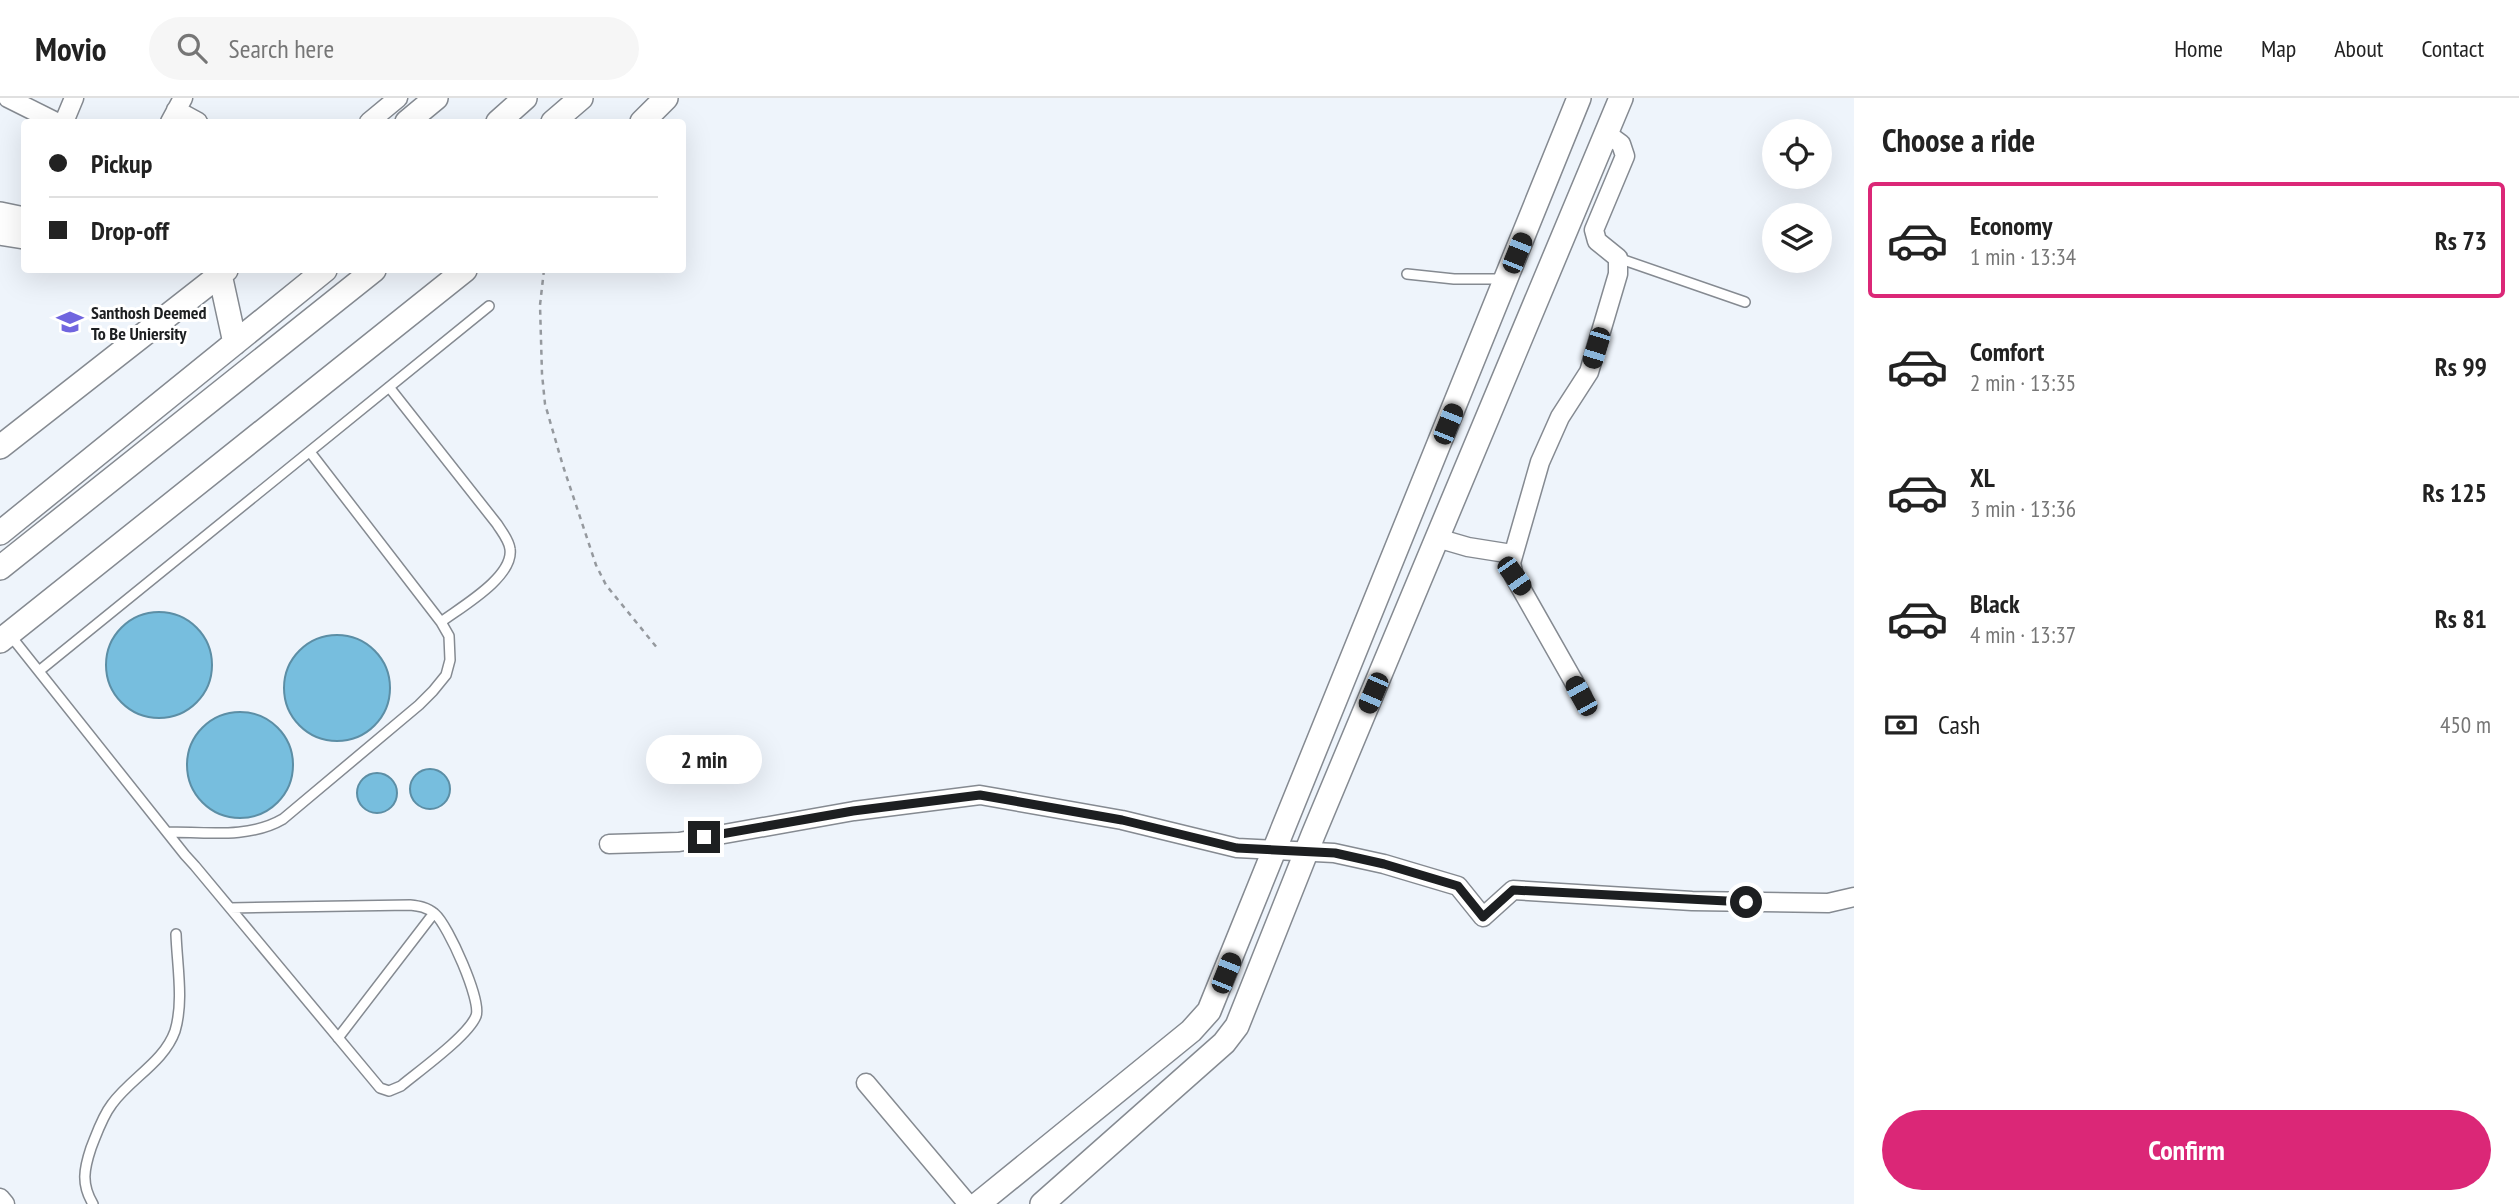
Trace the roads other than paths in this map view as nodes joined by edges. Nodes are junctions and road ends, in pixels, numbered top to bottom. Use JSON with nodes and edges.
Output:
{"nodes":[{"id":1,"x":8,"y":98,"type":"edge"},
{"id":2,"x":74,"y":98,"type":"edge"},
{"id":3,"x":398,"y":98,"type":"edge"},
{"id":4,"x":436,"y":98,"type":"edge"},
{"id":5,"x":525,"y":98,"type":"edge"},
{"id":6,"x":581,"y":98,"type":"edge"},
{"id":7,"x":666,"y":98,"type":"edge"},
{"id":8,"x":1579,"y":98,"type":"edge"},
{"id":9,"x":1620,"y":98,"type":"edge"},
{"id":10,"x":176,"y":110,"type":"edge"},
{"id":11,"x":51,"y":119,"type":"edge"},
{"id":12,"x":65,"y":119,"type":"edge"},
{"id":13,"x":192,"y":119,"type":"edge"},
{"id":14,"x":373,"y":119,"type":"edge"},
{"id":15,"x":411,"y":119,"type":"edge"},
{"id":16,"x":501,"y":119,"type":"edge"},
{"id":17,"x":556,"y":119,"type":"edge"},
{"id":18,"x":645,"y":119,"type":"edge"},
{"id":19,"x":1606,"y":133,"type":"junction"},
{"id":20,"x":0,"y":214,"type":"edge"},
{"id":21,"x":21,"y":218,"type":"edge"},
{"id":22,"x":0,"y":233,"type":"edge"},
{"id":23,"x":21,"y":236,"type":"edge"},
{"id":24,"x":1618,"y":258,"type":"junction"},
{"id":25,"x":219,"y":273,"type":"edge"},
{"id":26,"x":222,"y":273,"type":"edge"},
{"id":27,"x":321,"y":273,"type":"edge"},
{"id":28,"x":370,"y":273,"type":"edge"},
{"id":29,"x":461,"y":273,"type":"edge"},
{"id":30,"x":1407,"y":274,"type":"dead end"},
{"id":31,"x":1506,"y":279,"type":"junction"},
{"id":32,"x":1745,"y":302,"type":"dead end"},
{"id":33,"x":489,"y":306,"type":"dead end"},
{"id":34,"x":235,"y":343,"type":"junction"},
{"id":35,"x":1479,"y":346,"type":"junction"},
{"id":36,"x":1511,"y":360,"type":"junction"},
{"id":37,"x":390,"y":387,"type":"junction"},
{"id":38,"x":0,"y":447,"type":"edge"},
{"id":39,"x":310,"y":452,"type":"junction"},
{"id":40,"x":0,"y":533,"type":"edge"},
{"id":41,"x":1437,"y":538,"type":"junction"},
{"id":42,"x":1512,"y":554,"type":"junction"},
{"id":43,"x":0,"y":568,"type":"edge"},
{"id":44,"x":441,"y":622,"type":"junction"},
{"id":45,"x":3,"y":632,"type":"edge"},
{"id":46,"x":39,"y":671,"type":"junction"},
{"id":47,"x":1581,"y":696,"type":"dead end"},
{"id":48,"x":167,"y":832,"type":"junction"},
{"id":49,"x":1313,"y":836,"type":"junction"},
{"id":50,"x":609,"y":844,"type":"dead end"},
{"id":51,"x":1276,"y":850,"type":"junction"},
{"id":52,"x":1854,"y":897,"type":"edge"},
{"id":53,"x":230,"y":908,"type":"junction"},
{"id":54,"x":434,"y":913,"type":"junction"},
{"id":55,"x":176,"y":934,"type":"dead end"},
{"id":56,"x":338,"y":1038,"type":"junction"},
{"id":57,"x":866,"y":1083,"type":"dead end"},
{"id":58,"x":0,"y":1198,"type":"edge"},
{"id":59,"x":5,"y":1204,"type":"edge"},
{"id":60,"x":93,"y":1204,"type":"edge"},
{"id":61,"x":968,"y":1204,"type":"edge"},
{"id":62,"x":978,"y":1204,"type":"edge"},
{"id":63,"x":1042,"y":1204,"type":"edge"}],
"edges":[{"from":1,"to":11,"type":"street"},
{"from":2,"to":12,"type":"street"},
{"from":3,"to":14,"type":"street"},
{"from":4,"to":15,"type":"street"},
{"from":5,"to":16,"type":"street"},
{"from":6,"to":17,"type":"street"},
{"from":7,"to":18,"type":"street"},
{"from":8,"to":31,"type":"street"},
{"from":9,"to":19,"type":"street"},
{"from":10,"to":13,"type":"street"},
{"from":19,"to":24,"type":"street"},
{"from":19,"to":36,"type":"street"},
{"from":20,"to":21,"type":"street"},
{"from":22,"to":23,"type":"street"},
{"from":24,"to":32,"type":"lane"},
{"from":24,"to":42,"type":"street"},
{"from":25,"to":38,"type":"street"},
{"from":26,"to":34,"type":"street"},
{"from":27,"to":34,"type":"street"},
{"from":28,"to":43,"type":"street"},
{"from":29,"to":45,"type":"street"},
{"from":30,"to":31,"type":"lane"},
{"from":31,"to":35,"type":"street"},
{"from":33,"to":37,"type":"lane"},
{"from":34,"to":40,"type":"street"},
{"from":35,"to":36,"type":"street"},
{"from":35,"to":51,"type":"street"},
{"from":36,"to":41,"type":"street"},
{"from":37,"to":39,"type":"lane"},
{"from":37,"to":44,"type":"lane"},
{"from":39,"to":44,"type":"lane"},
{"from":39,"to":46,"type":"lane"},
{"from":41,"to":42,"type":"street"},
{"from":41,"to":49,"type":"street"},
{"from":42,"to":47,"type":"street"},
{"from":44,"to":48,"type":"lane"},
{"from":45,"to":46,"type":"lane"},
{"from":46,"to":48,"type":"lane"},
{"from":48,"to":53,"type":"lane"},
{"from":49,"to":51,"type":"street"},
{"from":49,"to":52,"type":"street"},
{"from":49,"to":63,"type":"street"},
{"from":50,"to":51,"type":"street"},
{"from":51,"to":62,"type":"street"},
{"from":53,"to":54,"type":"lane"},
{"from":53,"to":56,"type":"lane"},
{"from":54,"to":56,"type":"lane"},
{"from":54,"to":56,"type":"lane"},
{"from":55,"to":60,"type":"lane"},
{"from":57,"to":61,"type":"street"},
{"from":58,"to":59,"type":"street"}]}
